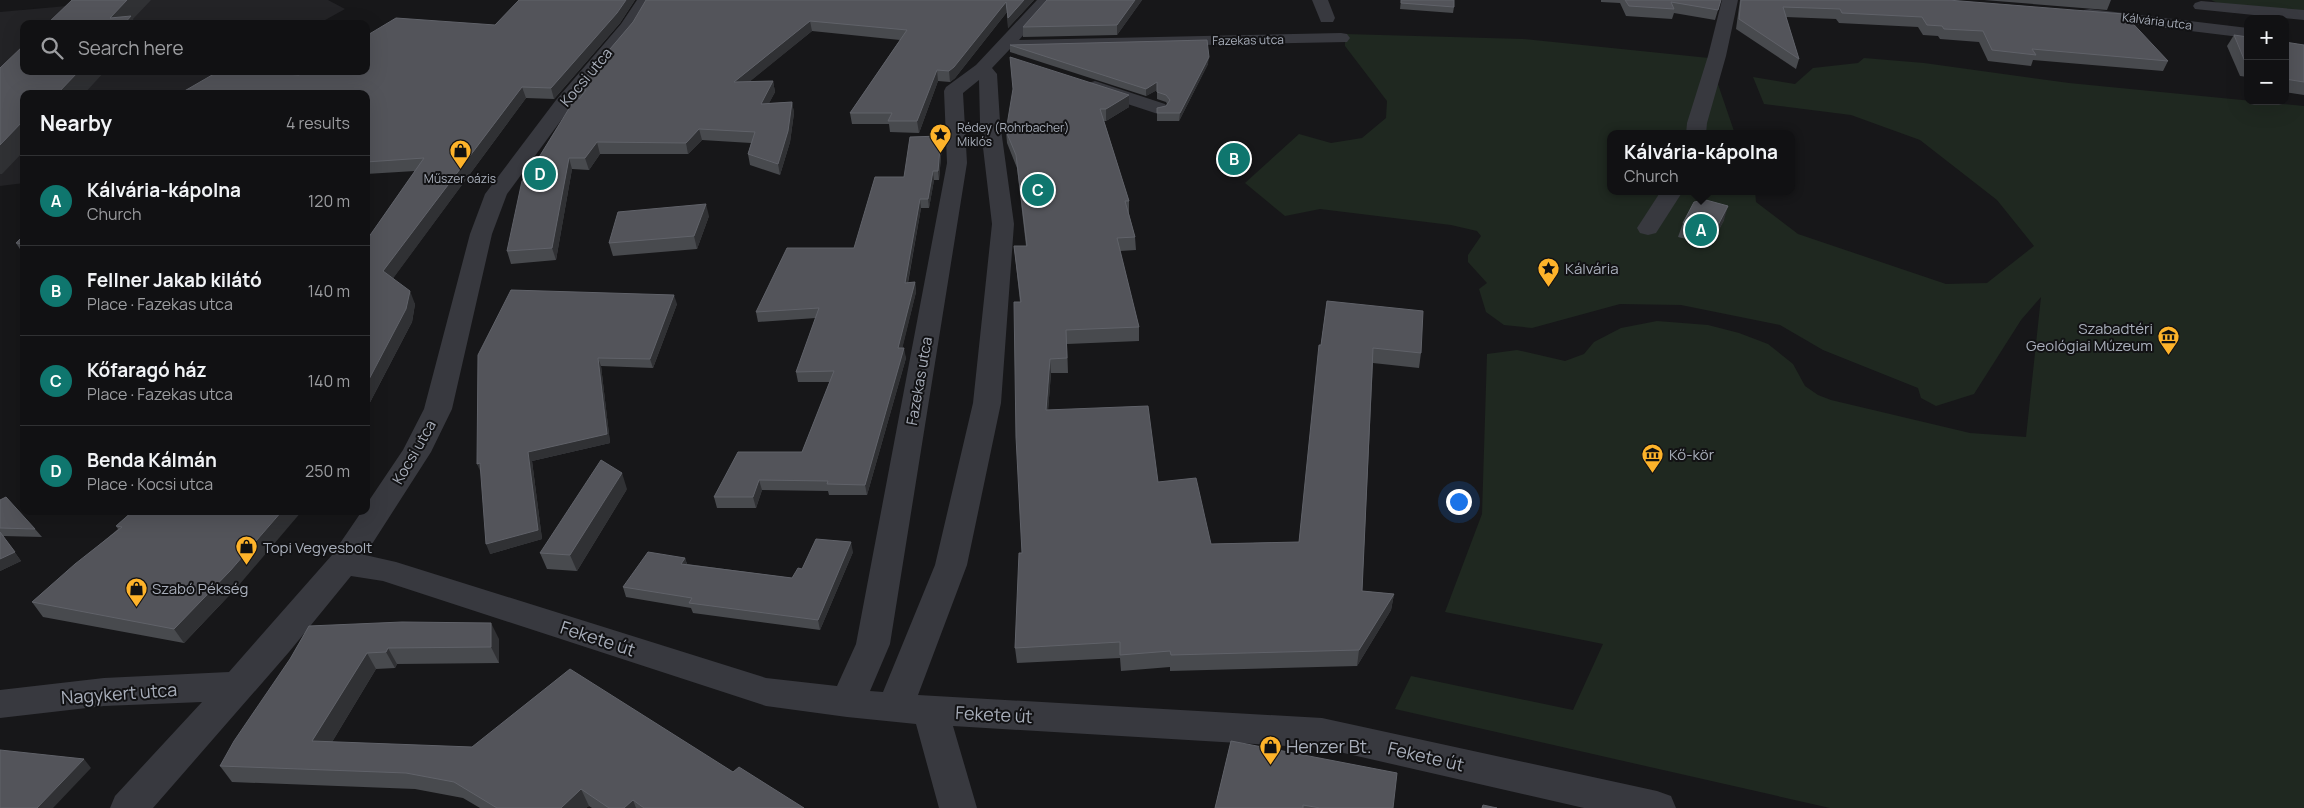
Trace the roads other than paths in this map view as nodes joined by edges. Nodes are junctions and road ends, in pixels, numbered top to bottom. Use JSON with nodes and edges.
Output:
{"nodes":[{"id":1,"x":645,"y":0,"type":"edge"},
{"id":2,"x":1046,"y":0,"type":"edge"},
{"id":3,"x":1320,"y":0,"type":"edge"},
{"id":4,"x":1730,"y":0,"type":"edge"},
{"id":5,"x":2195,"y":3,"type":"edge"},
{"id":6,"x":2075,"y":13,"type":"edge"},
{"id":7,"x":2304,"y":15,"type":"edge"},
{"id":8,"x":1327,"y":18,"type":"dead end"},
{"id":9,"x":2084,"y":29,"type":"edge"},
{"id":10,"x":2244,"y":31,"type":"edge"},
{"id":11,"x":2244,"y":32,"type":"edge"},
{"id":12,"x":2123,"y":35,"type":"edge"},
{"id":13,"x":1340,"y":38,"type":"dead end"},
{"id":14,"x":1000,"y":58,"type":"junction"},
{"id":15,"x":1074,"y":80,"type":"edge"},
{"id":16,"x":1158,"y":108,"type":"edge"},
{"id":17,"x":1696,"y":130,"type":"edge"},
{"id":18,"x":1669,"y":195,"type":"edge"},
{"id":19,"x":1648,"y":228,"type":"dead end"},
{"id":20,"x":343,"y":563,"type":"junction"},
{"id":21,"x":238,"y":686,"type":"junction"},
{"id":22,"x":847,"y":703,"type":"junction"},
{"id":23,"x":0,"y":704,"type":"edge"},
{"id":24,"x":913,"y":709,"type":"junction"},
{"id":25,"x":129,"y":808,"type":"edge"},
{"id":26,"x":958,"y":808,"type":"edge"},
{"id":27,"x":1657,"y":808,"type":"edge"}],
"edges":[{"from":1,"to":20,"type":"street","name":"Kocsi utca"},
{"from":2,"to":14,"type":"street","name":"Fazekas utca"},
{"from":3,"to":8,"type":"street"},
{"from":4,"to":17,"type":"street"},
{"from":5,"to":7,"type":"street","name":"Kálvária utca"},
{"from":5,"to":10,"type":"street","name":"Kálvária utca"},
{"from":6,"to":11,"type":"street","name":"Kálvária utca"},
{"from":9,"to":12,"type":"street","name":"Kálvária utca"},
{"from":13,"to":14,"type":"street","name":"Fazekas utca"},
{"from":14,"to":22,"type":"street","name":"Fazekas utca"},
{"from":14,"to":24,"type":"street"},
{"from":15,"to":16,"type":"street"},
{"from":18,"to":19,"type":"street"},
{"from":20,"to":21,"type":"street","name":"Kocsi utca"},
{"from":20,"to":22,"type":"street","name":"Fekete út"},
{"from":21,"to":23,"type":"street","name":"Nagykert utca"},
{"from":21,"to":25,"type":"street","name":"Kocsi utca"},
{"from":22,"to":24,"type":"street","name":"Fekete út"},
{"from":24,"to":26,"type":"street"},
{"from":24,"to":27,"type":"street","name":"Fekete út"}]}
